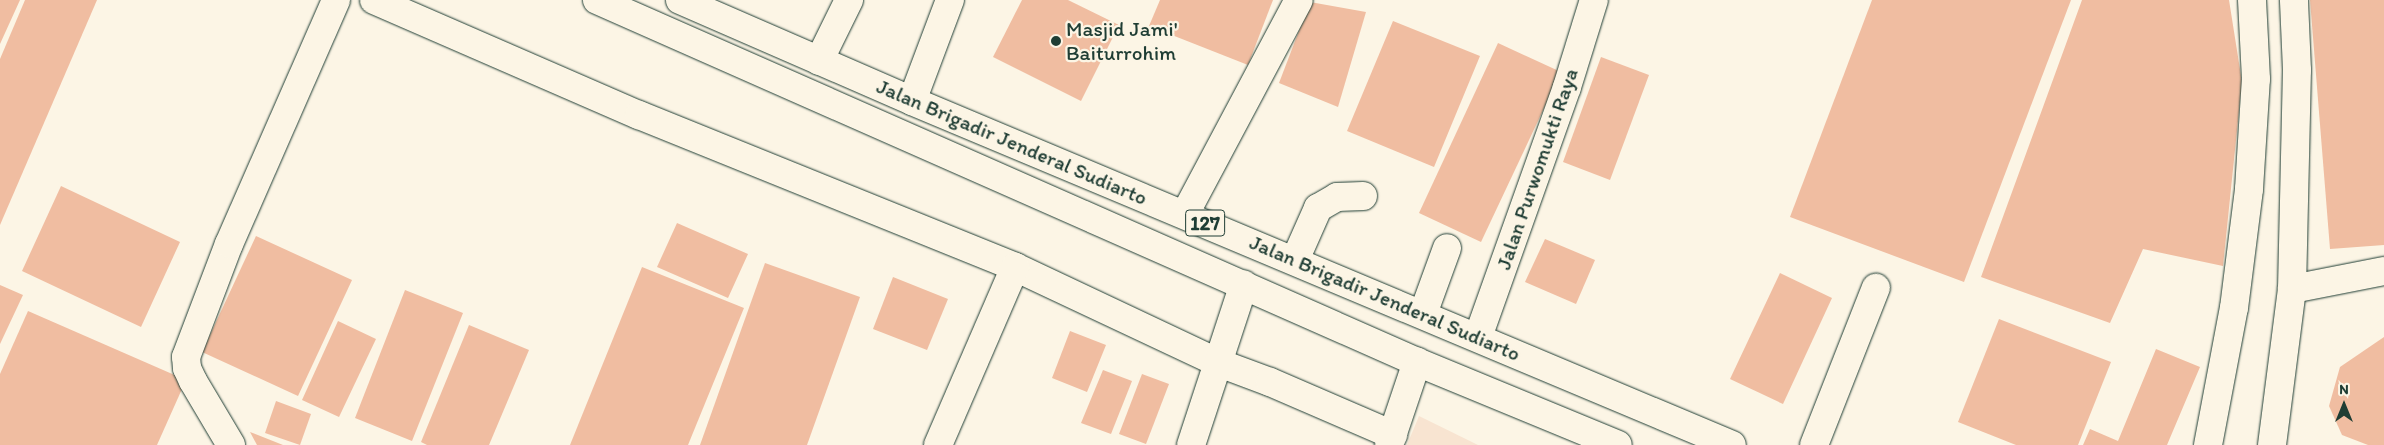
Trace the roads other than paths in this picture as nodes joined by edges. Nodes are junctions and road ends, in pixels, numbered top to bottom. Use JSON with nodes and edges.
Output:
{"nodes":[{"id":1,"x":336,"y":0,"type":"edge"},
{"id":2,"x":374,"y":0,"type":"edge"},
{"id":3,"x":597,"y":0,"type":"edge"},
{"id":4,"x":680,"y":0,"type":"edge"},
{"id":5,"x":849,"y":0,"type":"edge"},
{"id":6,"x":950,"y":0,"type":"edge"},
{"id":7,"x":1299,"y":0,"type":"edge"},
{"id":8,"x":1594,"y":0,"type":"edge"},
{"id":9,"x":2252,"y":0,"type":"edge"},
{"id":10,"x":2294,"y":0,"type":"edge"},
{"id":11,"x":819,"y":61,"type":"junction"},
{"id":12,"x":912,"y":101,"type":"junction"},
{"id":13,"x":1363,"y":196,"type":"dead end"},
{"id":14,"x":1185,"y":214,"type":"junction"},
{"id":15,"x":1448,"y":248,"type":"dead end"},
{"id":16,"x":1295,"y":260,"type":"junction"},
{"id":17,"x":1016,"y":267,"type":"junction"},
{"id":18,"x":2384,"y":271,"type":"edge"},
{"id":19,"x":1876,"y":288,"type":"dead end"},
{"id":20,"x":2292,"y":289,"type":"junction"},
{"id":21,"x":1241,"y":294,"type":"junction"},
{"id":22,"x":1423,"y":314,"type":"junction"},
{"id":23,"x":1478,"y":337,"type":"junction"},
{"id":24,"x":1221,"y":355,"type":"junction"},
{"id":25,"x":1417,"y":362,"type":"junction"},
{"id":26,"x":1391,"y":440,"type":"edge"},
{"id":27,"x":1614,"y":444,"type":"edge"},
{"id":28,"x":231,"y":445,"type":"edge"},
{"id":29,"x":938,"y":445,"type":"edge"},
{"id":30,"x":1191,"y":445,"type":"edge"},
{"id":31,"x":1732,"y":445,"type":"edge"},
{"id":32,"x":1814,"y":445,"type":"edge"},
{"id":33,"x":2208,"y":445,"type":"edge"},
{"id":34,"x":2272,"y":445,"type":"edge"}],
"edges":[{"from":1,"to":28,"type":"main road"},
{"from":2,"to":17,"type":"main road"},
{"from":3,"to":21,"type":"main road","name":"Jalan Brigadir Jenderal Sudiarto","number":"127"},
{"from":4,"to":11,"type":"main road","name":"Jalan Brigadir Jenderal Sudiarto","number":"127"},
{"from":5,"to":11,"type":"main road"},
{"from":6,"to":12,"type":"main road"},
{"from":7,"to":14,"type":"main road"},
{"from":8,"to":23,"type":"main road","name":"Jalan Purwomukti Raya"},
{"from":9,"to":33,"type":"main road"},
{"from":10,"to":20,"type":"main road"},
{"from":11,"to":12,"type":"main road","name":"Jalan Brigadir Jenderal Sudiarto","number":"127"},
{"from":12,"to":14,"type":"main road","name":"Jalan Brigadir Jenderal Sudiarto","number":"127"},
{"from":13,"to":16,"type":"main road"},
{"from":14,"to":16,"type":"main road","name":"Jalan Brigadir Jenderal Sudiarto","number":"127"},
{"from":15,"to":22,"type":"main road"},
{"from":16,"to":22,"type":"main road","name":"Jalan Brigadir Jenderal Sudiarto","number":"127"},
{"from":17,"to":24,"type":"main road"},
{"from":17,"to":29,"type":"main road"},
{"from":18,"to":20,"type":"main road"},
{"from":19,"to":32,"type":"main road"},
{"from":20,"to":34,"type":"main road"},
{"from":21,"to":24,"type":"main road"},
{"from":21,"to":25,"type":"main road","name":"Jalan Brigadir Jenderal Sudiarto","number":"127"},
{"from":22,"to":23,"type":"main road","name":"Jalan Brigadir Jenderal Sudiarto","number":"127"},
{"from":23,"to":31,"type":"main road","name":"Jalan Brigadir Jenderal Sudiarto","number":"127"},
{"from":24,"to":26,"type":"main road"},
{"from":24,"to":30,"type":"main road"},
{"from":25,"to":26,"type":"main road"},
{"from":25,"to":27,"type":"main road","name":"Jalan Brigadir Jenderal Sudiarto","number":"127"}]}
